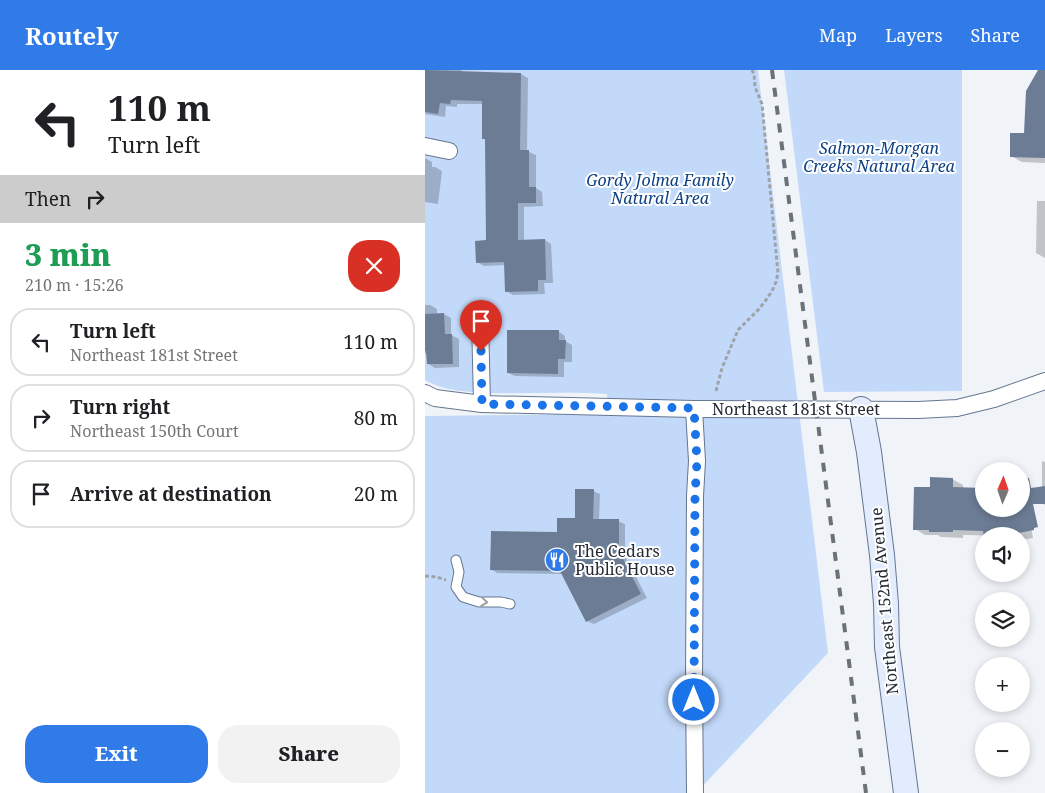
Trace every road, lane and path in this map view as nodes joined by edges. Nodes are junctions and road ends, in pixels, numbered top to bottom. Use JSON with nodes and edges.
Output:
{"nodes":[{"id":1,"x":752,"y":70,"type":"edge"},
{"id":2,"x":425,"y":146,"type":"edge"},
{"id":3,"x":449,"y":151,"type":"dead end"},
{"id":4,"x":480,"y":318,"type":"dead end"},
{"id":5,"x":1045,"y":381,"type":"edge"},
{"id":6,"x":716,"y":392,"type":"dead end"},
{"id":7,"x":425,"y":393,"type":"edge"},
{"id":8,"x":482,"y":404,"type":"junction"},
{"id":9,"x":694,"y":408,"type":"junction"},
{"id":10,"x":861,"y":409,"type":"junction"},
{"id":11,"x":456,"y":560,"type":"dead end"},
{"id":12,"x":425,"y":576,"type":"edge"},
{"id":13,"x":457,"y":583,"type":"junction"},
{"id":14,"x":510,"y":604,"type":"dead end"},
{"id":15,"x":695,"y":793,"type":"edge"},
{"id":16,"x":906,"y":793,"type":"edge"}],
"edges":[{"from":1,"to":6,"type":"path"},
{"from":2,"to":3,"type":"street"},
{"from":4,"to":8,"type":"street"},
{"from":5,"to":10,"type":"street","name":"Northeast 181st Street"},
{"from":7,"to":8,"type":"street","name":"Northeast 181st Street"},
{"from":8,"to":9,"type":"street","name":"Northeast 181st Street"},
{"from":9,"to":10,"type":"street","name":"Northeast 181st Street"},
{"from":9,"to":15,"type":"street"},
{"from":10,"to":16,"type":"street","name":"Northeast 152nd Avenue"},
{"from":11,"to":13,"type":"lane"},
{"from":12,"to":13,"type":"path"},
{"from":13,"to":14,"type":"lane","one_way":true}]}
